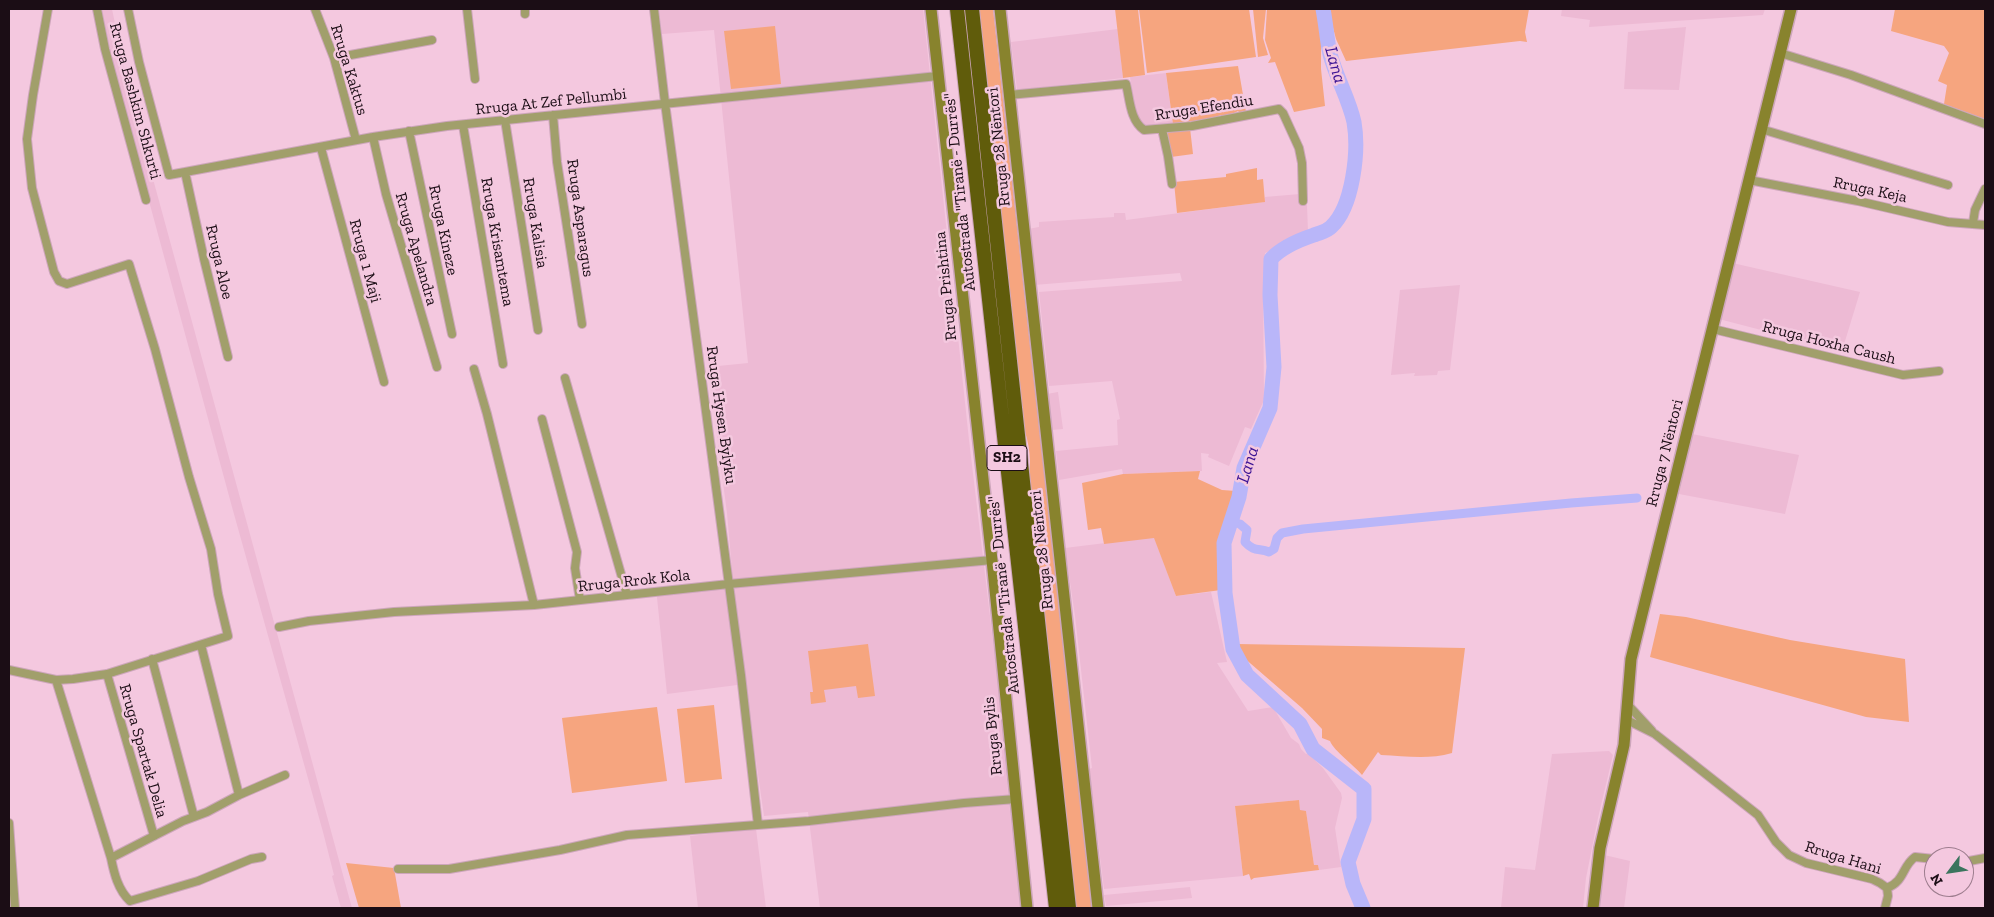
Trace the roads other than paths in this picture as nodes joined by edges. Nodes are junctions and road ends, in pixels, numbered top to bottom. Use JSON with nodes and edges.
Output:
{"nodes":[{"id":1,"x":48,"y":9,"type":"edge"},
{"id":2,"x":97,"y":9,"type":"edge"},
{"id":3,"x":128,"y":9,"type":"edge"},
{"id":4,"x":315,"y":9,"type":"edge"},
{"id":5,"x":467,"y":9,"type":"edge"},
{"id":6,"x":654,"y":9,"type":"edge"},
{"id":7,"x":931,"y":9,"type":"edge"},
{"id":8,"x":957,"y":9,"type":"edge"},
{"id":9,"x":972,"y":9,"type":"edge"},
{"id":10,"x":1000,"y":9,"type":"edge"},
{"id":11,"x":1791,"y":9,"type":"edge"},
{"id":12,"x":432,"y":40,"type":"dead end"},
{"id":13,"x":1780,"y":54,"type":"junction"},
{"id":14,"x":334,"y":58,"type":"junction"},
{"id":15,"x":938,"y":76,"type":"junction"},
{"id":16,"x":476,"y":79,"type":"dead end"},
{"id":17,"x":1009,"y":95,"type":"junction"},
{"id":18,"x":665,"y":103,"type":"junction"},
{"id":19,"x":553,"y":115,"type":"junction"},
{"id":20,"x":505,"y":120,"type":"junction"},
{"id":21,"x":463,"y":124,"type":"junction"},
{"id":22,"x":1985,"y":124,"type":"edge"},
{"id":23,"x":1162,"y":129,"type":"junction"},
{"id":24,"x":1761,"y":129,"type":"junction"},
{"id":25,"x":409,"y":131,"type":"junction"},
{"id":26,"x":373,"y":137,"type":"junction"},
{"id":27,"x":356,"y":140,"type":"junction"},
{"id":28,"x":322,"y":148,"type":"junction"},
{"id":29,"x":186,"y":172,"type":"junction"},
{"id":30,"x":1749,"y":180,"type":"junction"},
{"id":31,"x":1172,"y":184,"type":"dead end"},
{"id":32,"x":1948,"y":184,"type":"dead end"},
{"id":33,"x":1985,"y":190,"type":"edge"},
{"id":34,"x":146,"y":200,"type":"dead end"},
{"id":35,"x":1303,"y":201,"type":"dead end"},
{"id":36,"x":1973,"y":223,"type":"junction"},
{"id":37,"x":1985,"y":224,"type":"edge"},
{"id":38,"x":582,"y":324,"type":"dead end"},
{"id":39,"x":1713,"y":328,"type":"junction"},
{"id":40,"x":538,"y":330,"type":"dead end"},
{"id":41,"x":452,"y":334,"type":"dead end"},
{"id":42,"x":228,"y":357,"type":"dead end"},
{"id":43,"x":503,"y":364,"type":"dead end"},
{"id":44,"x":437,"y":366,"type":"dead end"},
{"id":45,"x":474,"y":369,"type":"dead end"},
{"id":46,"x":1939,"y":370,"type":"dead end"},
{"id":47,"x":565,"y":378,"type":"dead end"},
{"id":48,"x":384,"y":382,"type":"dead end"},
{"id":49,"x":542,"y":418,"type":"dead end"},
{"id":50,"x":992,"y":560,"type":"junction"},
{"id":51,"x":729,"y":584,"type":"junction"},
{"id":52,"x":627,"y":595,"type":"junction"},
{"id":53,"x":580,"y":600,"type":"junction"},
{"id":54,"x":534,"y":605,"type":"junction"},
{"id":55,"x":280,"y":628,"type":"dead end"},
{"id":56,"x":201,"y":644,"type":"junction"},
{"id":57,"x":152,"y":659,"type":"junction"},
{"id":58,"x":9,"y":670,"type":"edge"},
{"id":59,"x":106,"y":674,"type":"junction"},
{"id":60,"x":56,"y":680,"type":"junction"},
{"id":61,"x":1628,"y":705,"type":"junction"},
{"id":62,"x":1626,"y":720,"type":"junction"},
{"id":63,"x":1655,"y":734,"type":"junction"},
{"id":64,"x":285,"y":775,"type":"dead end"},
{"id":65,"x":239,"y":795,"type":"junction"},
{"id":66,"x":1016,"y":799,"type":"junction"},
{"id":67,"x":194,"y":817,"type":"junction"},
{"id":68,"x":9,"y":823,"type":"edge"},
{"id":69,"x":758,"y":825,"type":"junction"},
{"id":70,"x":154,"y":836,"type":"junction"},
{"id":71,"x":10,"y":845,"type":"edge"},
{"id":72,"x":262,"y":857,"type":"dead end"},
{"id":73,"x":111,"y":858,"type":"junction"},
{"id":74,"x":1924,"y":858,"type":"edge"},
{"id":75,"x":398,"y":869,"type":"dead end"},
{"id":76,"x":1887,"y":888,"type":"junction"},
{"id":77,"x":15,"y":908,"type":"edge"},
{"id":78,"x":1027,"y":908,"type":"edge"},
{"id":79,"x":1056,"y":908,"type":"edge"},
{"id":80,"x":1069,"y":908,"type":"edge"},
{"id":81,"x":1098,"y":908,"type":"edge"},
{"id":82,"x":1593,"y":908,"type":"edge"},
{"id":83,"x":1885,"y":908,"type":"edge"}],
"edges":[{"from":1,"to":56,"type":"street"},
{"from":2,"to":34,"type":"street","name":"Rruga Bashkim Shkurti"},
{"from":3,"to":29,"type":"street","name":"Rruga At Zef Pellumbi"},
{"from":4,"to":14,"type":"street","name":"Rruga Kaktus"},
{"from":5,"to":16,"type":"street"},
{"from":6,"to":18,"type":"street","name":"Rruga Hysen Bylyku"},
{"from":7,"to":15,"type":"main road","name":"Rruga Prishtina"},
{"from":8,"to":79,"type":"highway","name":"Autostrada \"Tiranë - Durrës\"","number":"SH2"},
{"from":9,"to":80,"type":"highway","name":"Autostrada \"Tiranë - Durrës\"","number":"SH2"},
{"from":10,"to":17,"type":"main road","name":"Rruga 28 Nëntori"},
{"from":11,"to":13,"type":"main road","name":"Rruga 7 Nëntori"},
{"from":12,"to":14,"type":"street"},
{"from":13,"to":22,"type":"street"},
{"from":13,"to":24,"type":"main road","name":"Rruga 7 Nëntori"},
{"from":14,"to":27,"type":"street","name":"Rruga Kaktus"},
{"from":15,"to":18,"type":"street","name":"Rruga At Zef Pellumbi"},
{"from":15,"to":50,"type":"main road","name":"Rruga Prishtina"},
{"from":17,"to":23,"type":"street","name":"Rruga Efendiu"},
{"from":17,"to":81,"type":"main road","name":"Rruga 28 Nëntori"},
{"from":18,"to":19,"type":"street","name":"Rruga At Zef Pellumbi"},
{"from":18,"to":51,"type":"street","name":"Rruga Hysen Bylyku"},
{"from":19,"to":20,"type":"street","name":"Rruga At Zef Pellumbi"},
{"from":19,"to":38,"type":"street","name":"Rruga Asparagus"},
{"from":20,"to":21,"type":"street","name":"Rruga At Zef Pellumbi"},
{"from":20,"to":40,"type":"street","name":"Rruga Kalisia"},
{"from":21,"to":25,"type":"street","name":"Rruga At Zef Pellumbi"},
{"from":21,"to":43,"type":"street","name":"Rruga Krisamtema"},
{"from":23,"to":31,"type":"street"},
{"from":23,"to":35,"type":"street","name":"Rruga Efendiu"},
{"from":24,"to":30,"type":"main road","name":"Rruga 7 Nëntori"},
{"from":24,"to":32,"type":"street"},
{"from":25,"to":26,"type":"street","name":"Rruga At Zef Pellumbi"},
{"from":25,"to":41,"type":"street","name":"Rruga Kineze"},
{"from":26,"to":27,"type":"street","name":"Rruga At Zef Pellumbi"},
{"from":26,"to":44,"type":"street","name":"Rruga Apelandra"},
{"from":27,"to":28,"type":"street","name":"Rruga At Zef Pellumbi"},
{"from":28,"to":29,"type":"street","name":"Rruga At Zef Pellumbi"},
{"from":28,"to":48,"type":"street","name":"Rruga 1 Maji"},
{"from":29,"to":42,"type":"street","name":"Rruga Aloe"},
{"from":30,"to":36,"type":"street","name":"Rruga Keja"},
{"from":30,"to":39,"type":"main road","name":"Rruga 7 Nëntori"},
{"from":33,"to":36,"type":"street"},
{"from":36,"to":37,"type":"street","name":"Rruga Keja"},
{"from":39,"to":46,"type":"street","name":"Rruga Hoxha Caush"},
{"from":39,"to":61,"type":"main road","name":"Rruga 7 Nëntori"},
{"from":45,"to":54,"type":"street"},
{"from":47,"to":52,"type":"street"},
{"from":49,"to":53,"type":"street"},
{"from":50,"to":51,"type":"street","name":"Rruga Rrok Kola"},
{"from":50,"to":66,"type":"main road","name":"Rruga Bylis"},
{"from":51,"to":52,"type":"street","name":"Rruga Rrok Kola"},
{"from":51,"to":69,"type":"street","name":"Rruga Hysen Bylyku"},
{"from":52,"to":53,"type":"street","name":"Rruga Rrok Kola"},
{"from":53,"to":54,"type":"street","name":"Rruga Rrok Kola"},
{"from":54,"to":55,"type":"street","name":"Rruga Rrok Kola"},
{"from":56,"to":57,"type":"street"},
{"from":56,"to":65,"type":"street"},
{"from":57,"to":59,"type":"street"},
{"from":57,"to":67,"type":"street"},
{"from":58,"to":60,"type":"street"},
{"from":59,"to":60,"type":"street"},
{"from":59,"to":70,"type":"street","name":"Rruga Spartak Delia"},
{"from":60,"to":73,"type":"street"},
{"from":61,"to":62,"type":"main road","name":"Rruga 7 Nëntori"},
{"from":61,"to":63,"type":"street","name":"Rruga Hani"},
{"from":62,"to":63,"type":"street","name":"Rruga Hani"},
{"from":62,"to":82,"type":"main road","name":"Rruga 7 Nëntori"},
{"from":63,"to":76,"type":"street","name":"Rruga Hani"},
{"from":64,"to":65,"type":"street"},
{"from":65,"to":67,"type":"street"},
{"from":66,"to":69,"type":"street"},
{"from":66,"to":78,"type":"main road","name":"Rruga Bylis"},
{"from":67,"to":70,"type":"street"},
{"from":68,"to":71,"type":"street"},
{"from":69,"to":75,"type":"street"},
{"from":70,"to":73,"type":"street"},
{"from":71,"to":77,"type":"street"},
{"from":72,"to":73,"type":"street"},
{"from":74,"to":76,"type":"street","name":"Rruga Hani"},
{"from":76,"to":83,"type":"street"}]}
